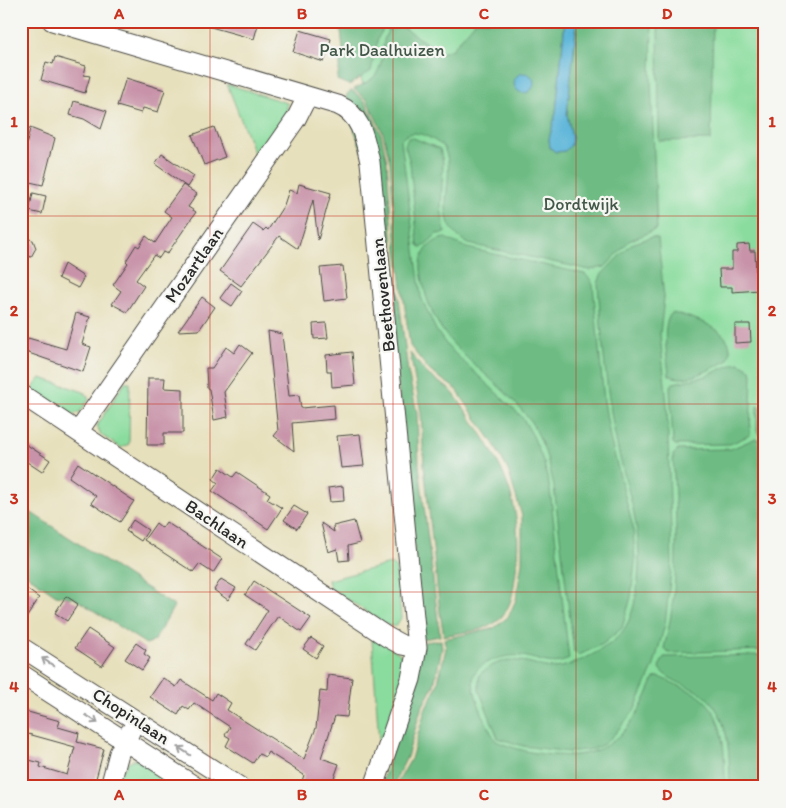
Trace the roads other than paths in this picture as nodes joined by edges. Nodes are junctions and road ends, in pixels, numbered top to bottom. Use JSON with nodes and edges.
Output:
{"nodes":[{"id":1,"x":52,"y":21,"type":"edge"},
{"id":2,"x":307,"y":97,"type":"junction"},
{"id":3,"x":21,"y":394,"type":"edge"},
{"id":4,"x":78,"y":432,"type":"junction"},
{"id":5,"x":21,"y":648,"type":"edge"},
{"id":6,"x":417,"y":648,"type":"junction"},
{"id":7,"x":21,"y":674,"type":"edge"},
{"id":8,"x":138,"y":720,"type":"junction"},
{"id":9,"x":125,"y":741,"type":"junction"},
{"id":10,"x":212,"y":769,"type":"junction"},
{"id":11,"x":110,"y":787,"type":"edge"},
{"id":12,"x":198,"y":787,"type":"edge"},
{"id":13,"x":240,"y":787,"type":"edge"},
{"id":14,"x":374,"y":787,"type":"edge"}],
"edges":[{"from":1,"to":2,"type":"street","name":"Beethovenlaan"},
{"from":2,"to":4,"type":"street","name":"Mozartlaan"},
{"from":2,"to":6,"type":"street","name":"Beethovenlaan"},
{"from":3,"to":4,"type":"street","name":"Bachlaan"},
{"from":4,"to":6,"type":"street","name":"Bachlaan"},
{"from":8,"to":5,"type":"street","name":"Chopinlaan","one_way":true},
{"from":6,"to":14,"type":"street","name":"Beethovenlaan"},
{"from":7,"to":9,"type":"street","one_way":true},
{"from":8,"to":9,"type":"street"},
{"from":10,"to":8,"type":"street","name":"Chopinlaan","one_way":true},
{"from":9,"to":11,"type":"street"},
{"from":9,"to":12,"type":"street"},
{"from":10,"to":12,"type":"street"},
{"from":10,"to":13,"type":"street","name":"Chopinlaan"}]}
